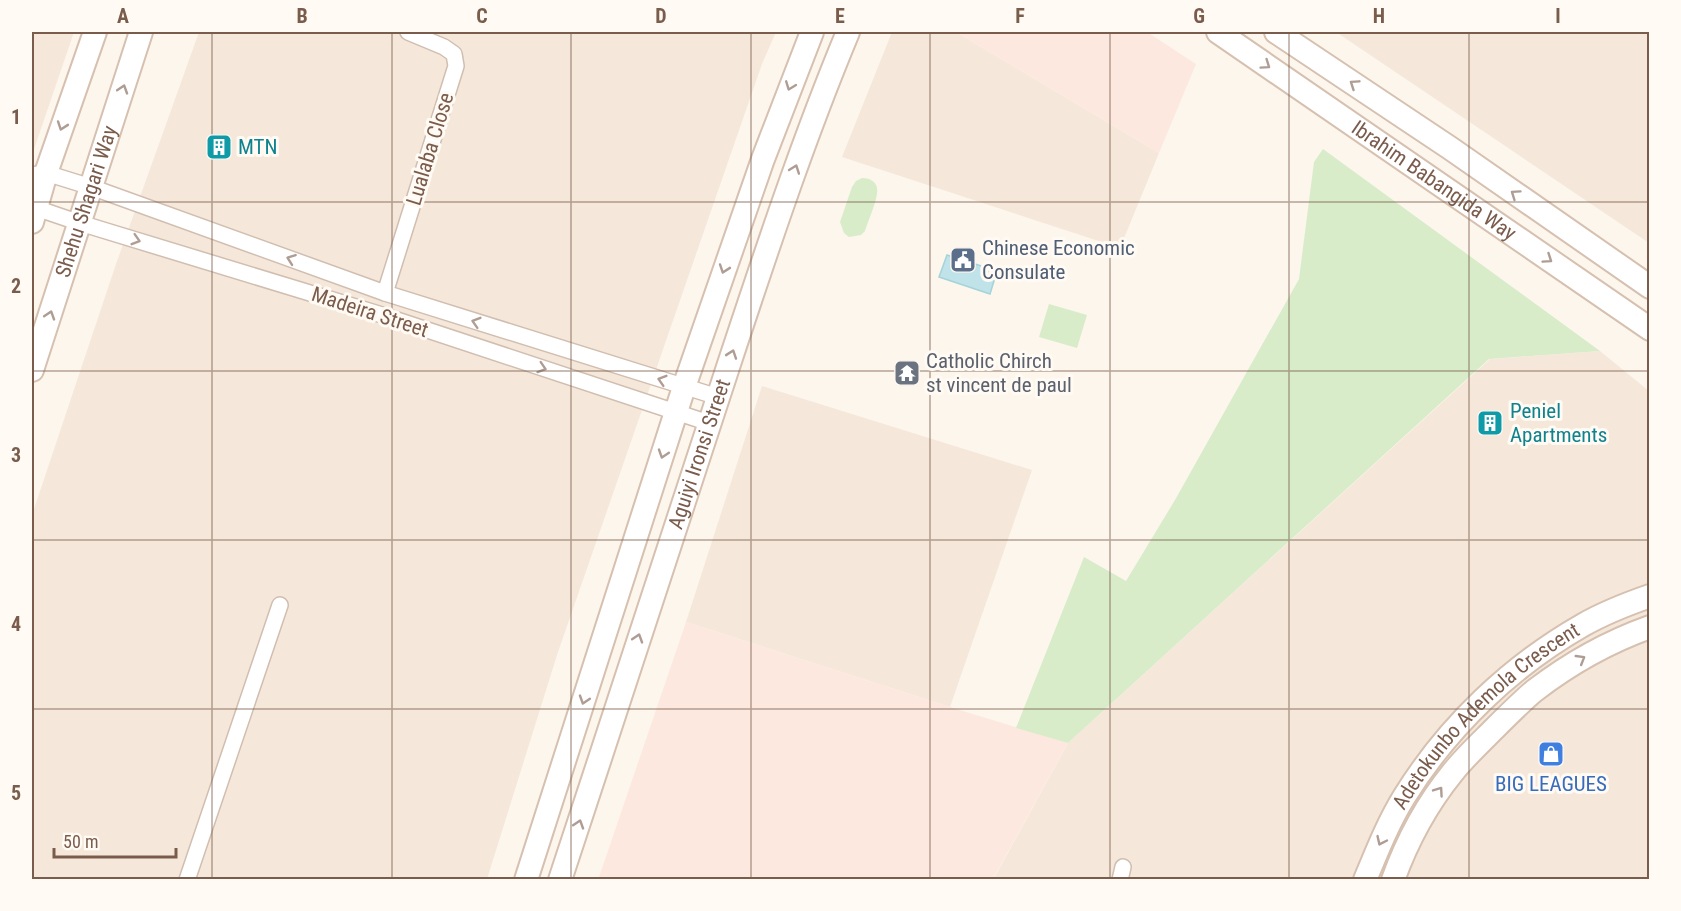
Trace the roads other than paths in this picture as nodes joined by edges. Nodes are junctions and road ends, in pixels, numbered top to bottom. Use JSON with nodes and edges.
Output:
{"nodes":[{"id":1,"x":95,"y":32,"type":"edge"},
{"id":2,"x":141,"y":32,"type":"edge"},
{"id":3,"x":408,"y":32,"type":"edge"},
{"id":4,"x":812,"y":32,"type":"edge"},
{"id":5,"x":848,"y":32,"type":"edge"},
{"id":6,"x":1218,"y":32,"type":"edge"},
{"id":7,"x":1276,"y":32,"type":"edge"},
{"id":8,"x":39,"y":174,"type":"edge"},
{"id":9,"x":92,"y":187,"type":"junction"},
{"id":10,"x":33,"y":211,"type":"edge"},
{"id":11,"x":80,"y":223,"type":"junction"},
{"id":12,"x":1650,"y":287,"type":"edge"},
{"id":13,"x":385,"y":293,"type":"junction"},
{"id":14,"x":1650,"y":329,"type":"edge"},
{"id":15,"x":32,"y":370,"type":"edge"},
{"id":16,"x":684,"y":387,"type":"junction"},
{"id":17,"x":718,"y":398,"type":"junction"},
{"id":18,"x":676,"y":412,"type":"junction"},
{"id":19,"x":709,"y":423,"type":"junction"},
{"id":20,"x":1650,"y":596,"type":"edge"},
{"id":21,"x":280,"y":605,"type":"dead end"},
{"id":22,"x":1650,"y":627,"type":"edge"},
{"id":23,"x":188,"y":879,"type":"edge"},
{"id":24,"x":526,"y":879,"type":"edge"},
{"id":25,"x":560,"y":879,"type":"edge"},
{"id":26,"x":1365,"y":879,"type":"edge"},
{"id":27,"x":1393,"y":879,"type":"edge"}],
"edges":[{"from":1,"to":8,"type":"main road","one_way":true},
{"from":9,"to":2,"type":"main road","name":"Shehu Shagari Way","one_way":true},
{"from":3,"to":13,"type":"street","name":"Lualaba Close"},
{"from":4,"to":16,"type":"main road","name":"Aguiyi Ironsi Street","one_way":true},
{"from":17,"to":5,"type":"main road","name":"Aguiyi Ironsi Street","one_way":true},
{"from":6,"to":14,"type":"main road","name":"Ibrahim Babangida Way","one_way":true},
{"from":12,"to":7,"type":"main road","name":"Ibrahim Babangida Way","one_way":true},
{"from":8,"to":9,"type":"street"},
{"from":8,"to":10,"type":"main road"},
{"from":9,"to":11,"type":"main road","name":"Shehu Shagari Way"},
{"from":13,"to":9,"type":"street","one_way":true},
{"from":10,"to":11,"type":"street","name":"Madeira Street"},
{"from":15,"to":11,"type":"main road","name":"Shehu Shagari Way","one_way":true},
{"from":11,"to":18,"type":"street","name":"Madeira Street","one_way":true},
{"from":16,"to":13,"type":"street","one_way":true},
{"from":16,"to":17,"type":"street"},
{"from":16,"to":18,"type":"main road","name":"Aguiyi Ironsi Street"},
{"from":17,"to":19,"type":"main road","name":"Aguiyi Ironsi Street"},
{"from":18,"to":19,"type":"street","name":"Madeira Street"},
{"from":18,"to":24,"type":"main road","name":"Aguiyi Ironsi Street","one_way":true},
{"from":25,"to":19,"type":"main road","name":"Aguiyi Ironsi Street","one_way":true},
{"from":20,"to":26,"type":"main road","name":"Adetokunbo Ademola Crescent","one_way":true},
{"from":21,"to":23,"type":"street"},
{"from":27,"to":22,"type":"main road","name":"Adetokunbo Ademola Crescent","one_way":true}]}
